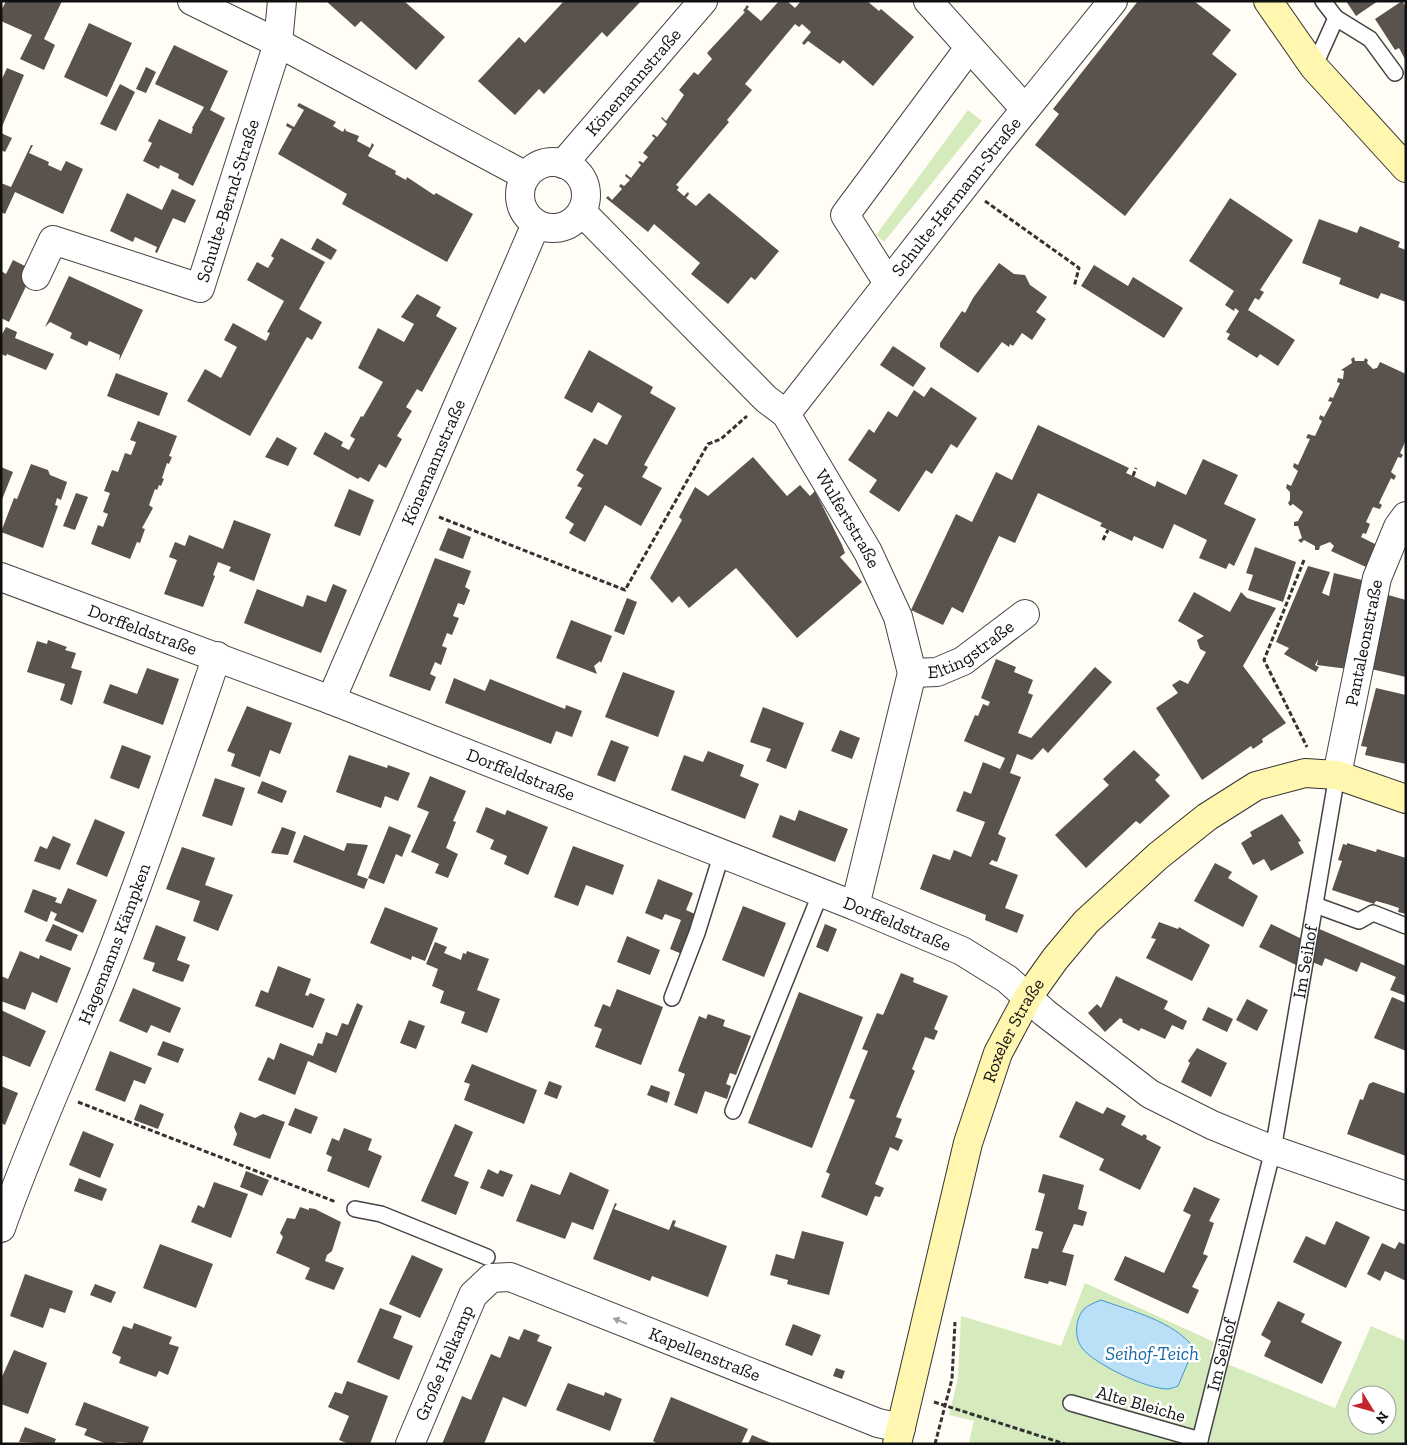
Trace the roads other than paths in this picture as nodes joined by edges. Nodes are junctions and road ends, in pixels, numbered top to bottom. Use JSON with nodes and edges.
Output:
{"nodes":[{"id":1,"x":192,"y":1,"type":"edge"},
{"id":2,"x":282,"y":1,"type":"edge"},
{"id":3,"x":703,"y":1,"type":"edge"},
{"id":4,"x":928,"y":1,"type":"edge"},
{"id":5,"x":1114,"y":1,"type":"edge"},
{"id":6,"x":1268,"y":1,"type":"edge"},
{"id":7,"x":1323,"y":1,"type":"edge"},
{"id":8,"x":1336,"y":18,"type":"junction"},
{"id":9,"x":278,"y":43,"type":"junction"},
{"id":10,"x":970,"y":48,"type":"junction"},
{"id":11,"x":1314,"y":67,"type":"junction"},
{"id":12,"x":1395,"y":73,"type":"dead end"},
{"id":13,"x":1025,"y":109,"type":"junction"},
{"id":14,"x":562,"y":164,"type":"junction"},
{"id":15,"x":1406,"y":168,"type":"edge"},
{"id":16,"x":526,"y":176,"type":"junction"},
{"id":17,"x":582,"y":212,"type":"junction"},
{"id":18,"x":536,"y":224,"type":"junction"},
{"id":19,"x":36,"y":276,"type":"dead end"},
{"id":20,"x":888,"y":284,"type":"junction"},
{"id":21,"x":776,"y":407,"type":"junction"},
{"id":22,"x":1406,"y":516,"type":"edge"},
{"id":23,"x":1,"y":577,"type":"edge"},
{"id":24,"x":1025,"y":614,"type":"dead end"},
{"id":25,"x":217,"y":656,"type":"junction"},
{"id":26,"x":912,"y":673,"type":"junction"},
{"id":27,"x":331,"y":700,"type":"junction"},
{"id":28,"x":1328,"y":774,"type":"junction"},
{"id":29,"x":1406,"y":799,"type":"edge"},
{"id":30,"x":722,"y":853,"type":"junction"},
{"id":31,"x":821,"y":892,"type":"junction"},
{"id":32,"x":1315,"y":905,"type":"junction"},
{"id":33,"x":855,"y":906,"type":"junction"},
{"id":34,"x":1406,"y":926,"type":"edge"},
{"id":35,"x":1028,"y":997,"type":"junction"},
{"id":36,"x":672,"y":998,"type":"dead end"},
{"id":37,"x":733,"y":1111,"type":"dead end"},
{"id":38,"x":1273,"y":1150,"type":"junction"},
{"id":39,"x":1406,"y":1196,"type":"edge"},
{"id":40,"x":355,"y":1209,"type":"road end"},
{"id":41,"x":1,"y":1228,"type":"edge"},
{"id":42,"x":487,"y":1257,"type":"dead end"},
{"id":43,"x":510,"y":1277,"type":"joint"},
{"id":44,"x":1071,"y":1403,"type":"dead end"},
{"id":45,"x":899,"y":1436,"type":"edge"},
{"id":46,"x":1200,"y":1442,"type":"edge"},
{"id":47,"x":410,"y":1444,"type":"edge"}],
"edges":[{"from":1,"to":9,"type":"street"},
{"from":2,"to":9,"type":"street","name":"Schulte-Bernd-Straße"},
{"from":3,"to":14,"type":"street","name":"Könemannstraße"},
{"from":4,"to":10,"type":"street","name":"Schulte-Hermann-Straße"},
{"from":5,"to":13,"type":"street","name":"Schulte-Hermann-Straße"},
{"from":6,"to":11,"type":"main road"},
{"from":7,"to":8,"type":"lane"},
{"from":8,"to":11,"type":"lane"},
{"from":8,"to":12,"type":"lane"},
{"from":9,"to":16,"type":"street"},
{"from":9,"to":19,"type":"street","name":"Schulte-Bernd-Straße"},
{"from":10,"to":13,"type":"street","name":"Schulte-Hermann-Straße"},
{"from":10,"to":20,"type":"street","name":"Schulte-Hermann-Straße"},
{"from":11,"to":15,"type":"main road"},
{"from":13,"to":20,"type":"street","name":"Schulte-Hermann-Straße"},
{"from":14,"to":16,"type":"street"},
{"from":14,"to":17,"type":"street"},
{"from":16,"to":18,"type":"street"},
{"from":17,"to":18,"type":"street"},
{"from":17,"to":21,"type":"street","name":"Wulfertstraße"},
{"from":18,"to":27,"type":"street","name":"Könemannstraße"},
{"from":20,"to":21,"type":"street","name":"Schulte-Hermann-Straße"},
{"from":21,"to":26,"type":"street","name":"Wulfertstraße"},
{"from":22,"to":28,"type":"street","name":"Pantaleonstraße"},
{"from":23,"to":25,"type":"street","name":"Dorffeldstraße"},
{"from":24,"to":26,"type":"street","name":"Eltingstraße"},
{"from":25,"to":27,"type":"street","name":"Dorffeldstraße"},
{"from":25,"to":41,"type":"street","name":"Hagemanns Kämpken"},
{"from":26,"to":33,"type":"street","name":"Wulfertstraße"},
{"from":27,"to":30,"type":"street","name":"Dorffeldstraße"},
{"from":28,"to":29,"type":"main road"},
{"from":28,"to":32,"type":"lane","name":"Im Seihof"},
{"from":28,"to":35,"type":"main road","name":"Roxeler Straße"},
{"from":30,"to":31,"type":"street","name":"Dorffeldstraße"},
{"from":30,"to":36,"type":"lane"},
{"from":31,"to":33,"type":"street","name":"Dorffeldstraße"},
{"from":31,"to":37,"type":"lane"},
{"from":32,"to":34,"type":"lane"},
{"from":32,"to":38,"type":"lane","name":"Im Seihof"},
{"from":33,"to":35,"type":"street","name":"Dorffeldstraße"},
{"from":35,"to":38,"type":"street"},
{"from":35,"to":45,"type":"main road","name":"Roxeler Straße"},
{"from":38,"to":39,"type":"street"},
{"from":38,"to":46,"type":"lane","name":"Im Seihof"},
{"from":40,"to":42,"type":"lane"},
{"from":45,"to":43,"type":"street","name":"Kapellenstraße","one_way":true},
{"from":43,"to":47,"type":"street","name":"Große Helkamp"},
{"from":44,"to":46,"type":"lane","name":"Alte Bleiche"}]}
